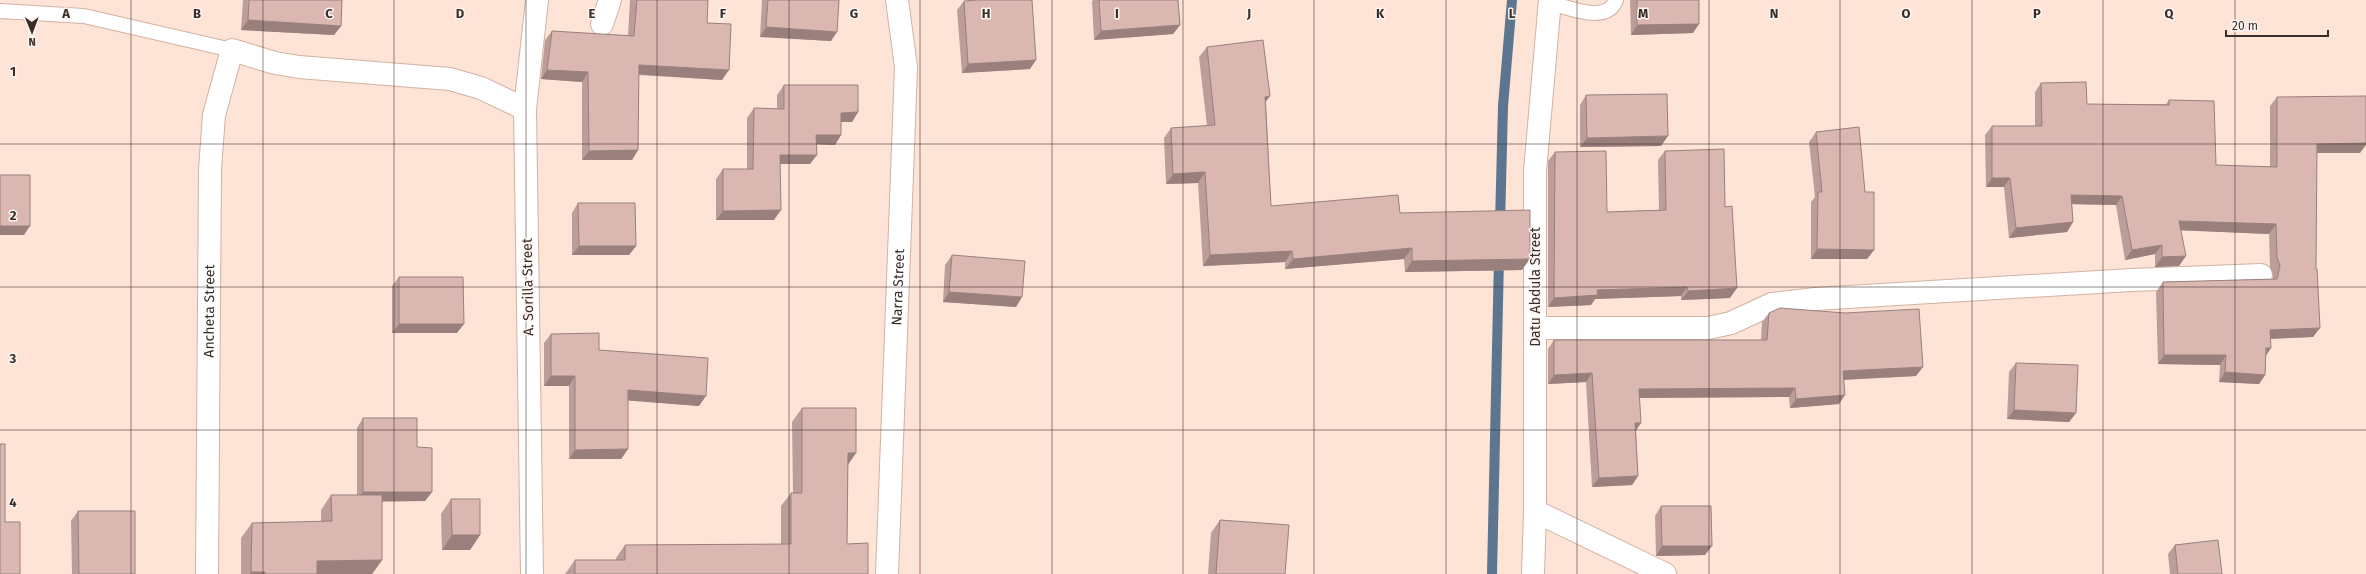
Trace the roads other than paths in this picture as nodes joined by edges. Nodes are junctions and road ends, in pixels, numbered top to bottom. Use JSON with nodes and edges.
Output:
{"nodes":[{"id":1,"x":537,"y":0,"type":"edge"},
{"id":2,"x":610,"y":0,"type":"edge"},
{"id":3,"x":897,"y":0,"type":"edge"},
{"id":4,"x":1616,"y":0,"type":"edge"},
{"id":5,"x":1550,"y":1,"type":"edge"},
{"id":6,"x":0,"y":11,"type":"edge"},
{"id":7,"x":602,"y":24,"type":"dead end"},
{"id":8,"x":232,"y":50,"type":"junction"},
{"id":9,"x":525,"y":110,"type":"junction"},
{"id":10,"x":2261,"y":275,"type":"dead end"},
{"id":11,"x":1535,"y":328,"type":"junction"},
{"id":12,"x":1535,"y":511,"type":"junction"},
{"id":13,"x":207,"y":574,"type":"edge"},
{"id":14,"x":532,"y":574,"type":"edge"},
{"id":15,"x":887,"y":574,"type":"edge"},
{"id":16,"x":1533,"y":574,"type":"edge"},
{"id":17,"x":1665,"y":574,"type":"edge"}],
"edges":[{"from":1,"to":9,"type":"street","name":"A. Sorilla Street"},
{"from":2,"to":7,"type":"street"},
{"from":3,"to":15,"type":"street","name":"Narra Street"},
{"from":4,"to":5,"type":"lane"},
{"from":5,"to":11,"type":"street","name":"Datu Abdula Street"},
{"from":6,"to":8,"type":"lane"},
{"from":8,"to":9,"type":"street"},
{"from":8,"to":13,"type":"street","name":"Ancheta Street"},
{"from":9,"to":14,"type":"street","name":"A. Sorilla Street"},
{"from":10,"to":11,"type":"street"},
{"from":11,"to":12,"type":"street","name":"Datu Abdula Street"},
{"from":12,"to":16,"type":"street","name":"Datu Abdula Street"},
{"from":12,"to":17,"type":"street"}]}
